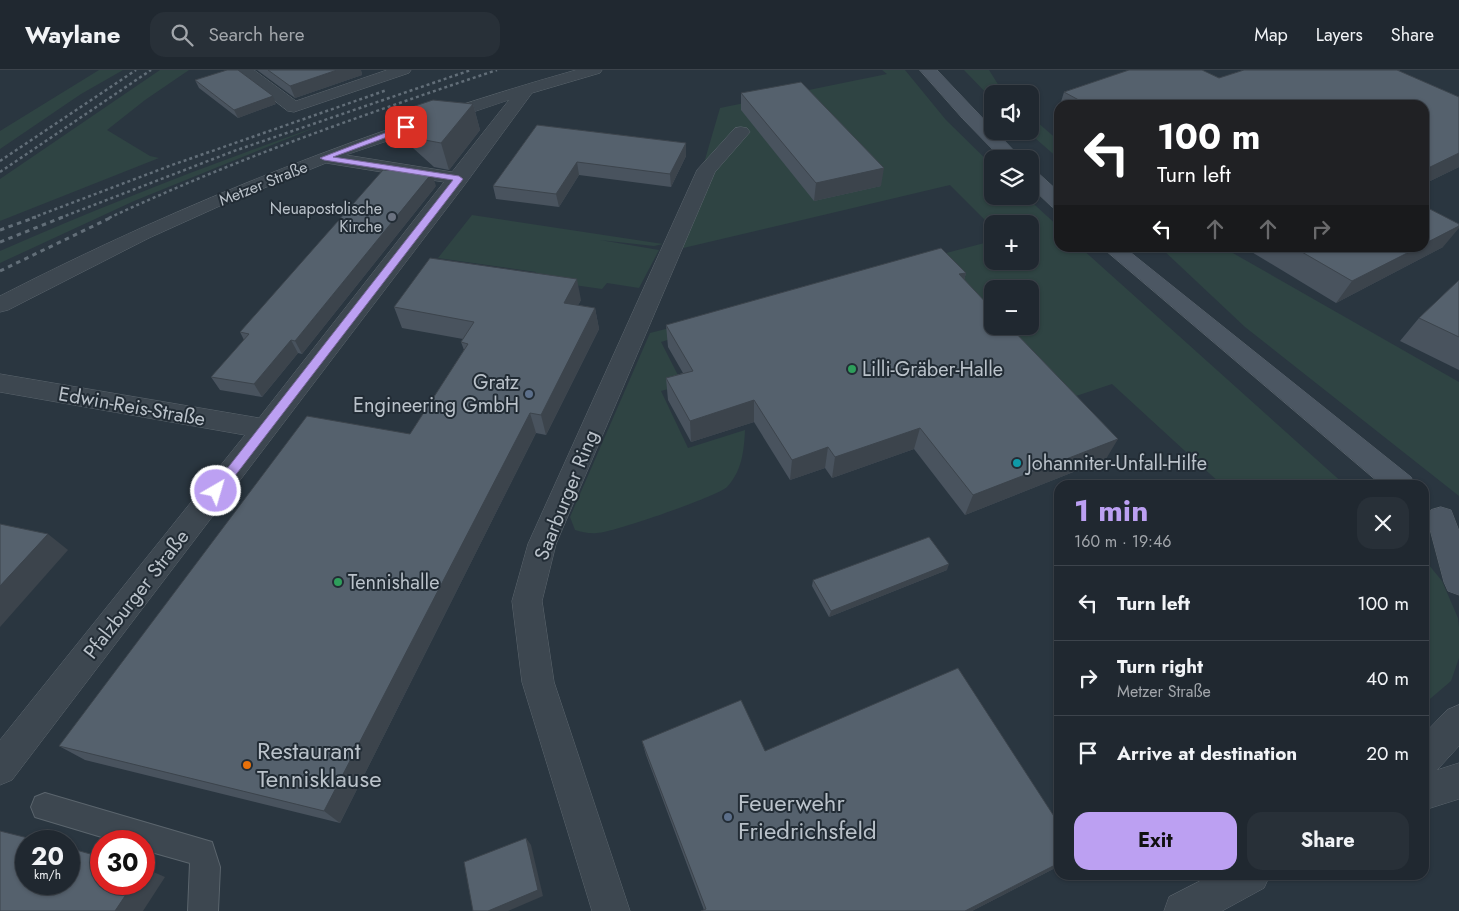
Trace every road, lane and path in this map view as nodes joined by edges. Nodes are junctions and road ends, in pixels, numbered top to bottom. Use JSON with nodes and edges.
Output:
{"nodes":[{"id":1,"x":243,"y":70,"type":"edge"},
{"id":2,"x":403,"y":70,"type":"edge"},
{"id":3,"x":594,"y":70,"type":"edge"},
{"id":4,"x":928,"y":70,"type":"edge"},
{"id":5,"x":527,"y":88,"type":"junction"},
{"id":6,"x":741,"y":132,"type":"dead end"},
{"id":7,"x":1004,"y":150,"type":"edge"},
{"id":8,"x":324,"y":158,"type":"junction"},
{"id":9,"x":459,"y":179,"type":"junction"},
{"id":10,"x":1039,"y":184,"type":"edge"},
{"id":11,"x":1054,"y":198,"type":"edge"},
{"id":12,"x":1119,"y":252,"type":"edge"},
{"id":13,"x":0,"y":305,"type":"edge"},
{"id":14,"x":0,"y":383,"type":"edge"},
{"id":15,"x":265,"y":429,"type":"junction"},
{"id":16,"x":1396,"y":480,"type":"edge"},
{"id":17,"x":1441,"y":518,"type":"edge"},
{"id":18,"x":1459,"y":582,"type":"edge"},
{"id":19,"x":1459,"y":721,"type":"edge"},
{"id":20,"x":1429,"y":753,"type":"edge"},
{"id":21,"x":0,"y":768,"type":"edge"},
{"id":22,"x":1459,"y":782,"type":"edge"},
{"id":23,"x":1429,"y":791,"type":"edge"},
{"id":24,"x":45,"y":807,"type":"dead end"},
{"id":25,"x":1241,"y":880,"type":"edge"},
{"id":26,"x":203,"y":911,"type":"edge"},
{"id":27,"x":611,"y":911,"type":"edge"},
{"id":28,"x":1183,"y":911,"type":"edge"}],
"edges":[{"from":1,"to":2,"type":"street"},
{"from":3,"to":5,"type":"street","name":"Metzer Straße"},
{"from":4,"to":7,"type":"main road"},
{"from":5,"to":8,"type":"street","name":"Metzer Straße"},
{"from":5,"to":9,"type":"street","name":"Pfalzburger Straße"},
{"from":6,"to":27,"type":"street","name":"Saarburger Ring"},
{"from":8,"to":9,"type":"street"},
{"from":8,"to":13,"type":"street","name":"Metzer Straße"},
{"from":9,"to":15,"type":"street","name":"Pfalzburger Straße"},
{"from":10,"to":11,"type":"main road"},
{"from":12,"to":16,"type":"main road"},
{"from":14,"to":15,"type":"street","name":"Edwin-Reis-Straße"},
{"from":15,"to":21,"type":"street","name":"Pfalzburger Straße"},
{"from":17,"to":18,"type":"main road"},
{"from":19,"to":20,"type":"street"},
{"from":22,"to":23,"type":"street"},
{"from":24,"to":26,"type":"lane"},
{"from":25,"to":28,"type":"street"}]}
